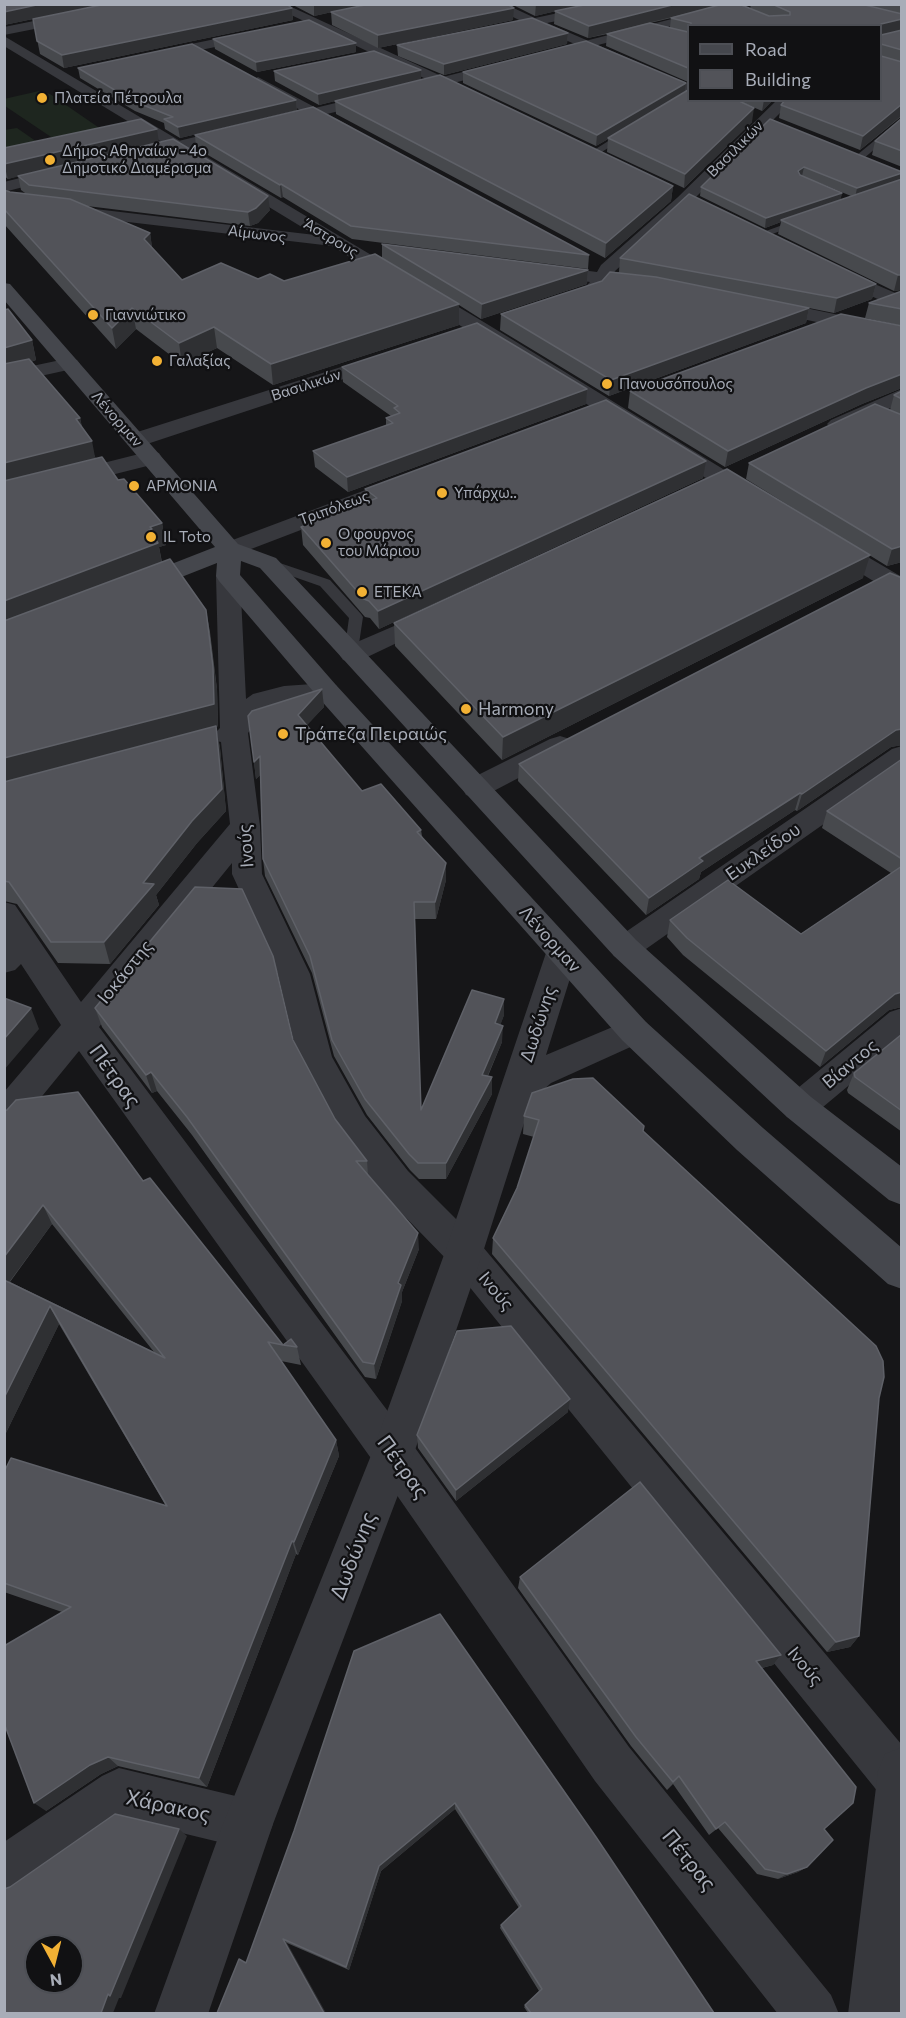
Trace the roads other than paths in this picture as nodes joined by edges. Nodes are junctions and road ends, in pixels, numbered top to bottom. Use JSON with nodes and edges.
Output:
{"nodes":[{"id":1,"x":141,"y":4,"type":"edge"},
{"id":2,"x":274,"y":4,"type":"edge"},
{"id":3,"x":493,"y":4,"type":"edge"},
{"id":4,"x":620,"y":4,"type":"edge"},
{"id":5,"x":602,"y":6,"type":"edge"},
{"id":6,"x":727,"y":7,"type":"edge"},
{"id":7,"x":750,"y":10,"type":"edge"},
{"id":8,"x":335,"y":18,"type":"edge"},
{"id":9,"x":534,"y":22,"type":"junction"},
{"id":10,"x":313,"y":23,"type":"junction"},
{"id":11,"x":290,"y":28,"type":"edge"},
{"id":12,"x":4,"y":31,"type":"edge"},
{"id":13,"x":266,"y":33,"type":"edge"},
{"id":14,"x":478,"y":33,"type":"edge"},
{"id":15,"x":4,"y":40,"type":"edge"},
{"id":16,"x":586,"y":45,"type":"junction"},
{"id":17,"x":196,"y":47,"type":"junction"},
{"id":18,"x":399,"y":49,"type":"edge"},
{"id":19,"x":376,"y":54,"type":"junction"},
{"id":20,"x":215,"y":58,"type":"edge"},
{"id":21,"x":354,"y":58,"type":"edge"},
{"id":22,"x":140,"y":59,"type":"edge"},
{"id":23,"x":85,"y":70,"type":"edge"},
{"id":24,"x":276,"y":74,"type":"edge"},
{"id":25,"x":62,"y":75,"type":"junction"},
{"id":26,"x":441,"y":82,"type":"junction"},
{"id":27,"x":687,"y":89,"type":"edge"},
{"id":28,"x":784,"y":102,"type":"edge"},
{"id":29,"x":486,"y":103,"type":"edge"},
{"id":30,"x":314,"y":112,"type":"junction"},
{"id":31,"x":745,"y":112,"type":"edge"},
{"id":32,"x":764,"y":121,"type":"junction"},
{"id":33,"x":902,"y":121,"type":"edge"},
{"id":34,"x":640,"y":126,"type":"edge"},
{"id":35,"x":785,"y":129,"type":"edge"},
{"id":36,"x":366,"y":140,"type":"edge"},
{"id":37,"x":178,"y":145,"type":"junction"},
{"id":38,"x":586,"y":152,"type":"joint"},
{"id":39,"x":860,"y":158,"type":"edge"},
{"id":40,"x":120,"y":159,"type":"edge"},
{"id":41,"x":612,"y":165,"type":"edge"},
{"id":42,"x":74,"y":170,"type":"edge"},
{"id":43,"x":4,"y":187,"type":"edge"},
{"id":44,"x":663,"y":190,"type":"edge"},
{"id":45,"x":4,"y":197,"type":"edge"},
{"id":46,"x":684,"y":200,"type":"junction"},
{"id":47,"x":703,"y":209,"type":"edge"},
{"id":48,"x":813,"y":218,"type":"edge"},
{"id":49,"x":741,"y":226,"type":"edge"},
{"id":50,"x":760,"y":235,"type":"junction"},
{"id":51,"x":339,"y":244,"type":"junction"},
{"id":52,"x":781,"y":245,"type":"edge"},
{"id":53,"x":386,"y":250,"type":"edge"},
{"id":54,"x":586,"y":258,"type":"dead end"},
{"id":55,"x":822,"y":265,"type":"edge"},
{"id":56,"x":524,"y":268,"type":"edge"},
{"id":57,"x":605,"y":274,"type":"junction"},
{"id":58,"x":667,"y":287,"type":"edge"},
{"id":59,"x":8,"y":296,"type":"edge"},
{"id":60,"x":574,"y":297,"type":"edge"},
{"id":61,"x":897,"y":298,"type":"edge"},
{"id":62,"x":747,"y":302,"type":"edge"},
{"id":63,"x":838,"y":320,"type":"junction"},
{"id":64,"x":501,"y":321,"type":"edge"},
{"id":65,"x":480,"y":328,"type":"junction"},
{"id":66,"x":808,"y":332,"type":"edge"},
{"id":67,"x":902,"y":334,"type":"edge"},
{"id":68,"x":458,"y":336,"type":"edge"},
{"id":69,"x":403,"y":354,"type":"edge"},
{"id":70,"x":70,"y":363,"type":"junction"},
{"id":71,"x":4,"y":378,"type":"edge"},
{"id":72,"x":902,"y":394,"type":"edge"},
{"id":73,"x":628,"y":399,"type":"edge"},
{"id":74,"x":607,"y":407,"type":"junction"},
{"id":75,"x":585,"y":415,"type":"edge"},
{"id":76,"x":816,"y":435,"type":"edge"},
{"id":77,"x":136,"y":440,"type":"junction"},
{"id":78,"x":152,"y":458,"type":"junction"},
{"id":79,"x":429,"y":473,"type":"edge"},
{"id":80,"x":733,"y":474,"type":"junction"},
{"id":81,"x":701,"y":489,"type":"edge"},
{"id":82,"x":4,"y":495,"type":"edge"},
{"id":83,"x":774,"y":510,"type":"edge"},
{"id":84,"x":814,"y":535,"type":"edge"},
{"id":85,"x":229,"y":563,"type":"junction"},
{"id":86,"x":888,"y":581,"type":"edge"},
{"id":87,"x":111,"y":596,"type":"edge"},
{"id":88,"x":453,"y":607,"type":"edge"},
{"id":89,"x":352,"y":654,"type":"junction"},
{"id":90,"x":327,"y":691,"type":"junction"},
{"id":91,"x":577,"y":736,"type":"edge"},
{"id":92,"x":217,"y":737,"type":"junction"},
{"id":93,"x":902,"y":755,"type":"edge"},
{"id":94,"x":476,"y":788,"type":"junction"},
{"id":95,"x":245,"y":826,"type":"junction"},
{"id":96,"x":11,"y":939,"type":"edge"},
{"id":97,"x":625,"y":948,"type":"junction"},
{"id":98,"x":562,"y":953,"type":"junction"},
{"id":99,"x":902,"y":1021,"type":"edge"},
{"id":100,"x":80,"y":1027,"type":"junction"},
{"id":101,"x":634,"y":1031,"type":"junction"},
{"id":102,"x":515,"y":1094,"type":"junction"},
{"id":103,"x":799,"y":1107,"type":"junction"},
{"id":104,"x":4,"y":1118,"type":"edge"},
{"id":105,"x":902,"y":1189,"type":"edge"},
{"id":106,"x":464,"y":1252,"type":"junction"},
{"id":107,"x":902,"y":1272,"type":"edge"},
{"id":108,"x":393,"y":1453,"type":"junction"},
{"id":109,"x":900,"y":1803,"type":"edge"},
{"id":110,"x":248,"y":1824,"type":"junction"},
{"id":111,"x":4,"y":1873,"type":"edge"},
{"id":112,"x":181,"y":2013,"type":"edge"},
{"id":113,"x":812,"y":2013,"type":"edge"},
{"id":114,"x":875,"y":2013,"type":"edge"}],
"edges":[{"from":1,"to":12,"type":"street"},
{"from":2,"to":10,"type":"street"},
{"from":3,"to":9,"type":"street"},
{"from":4,"to":5,"type":"street"},
{"from":5,"to":9,"type":"street"},
{"from":6,"to":7,"type":"street"},
{"from":6,"to":16,"type":"street"},
{"from":8,"to":10,"type":"street"},
{"from":9,"to":14,"type":"street"},
{"from":9,"to":16,"type":"street"},
{"from":10,"to":11,"type":"street"},
{"from":10,"to":19,"type":"street"},
{"from":13,"to":17,"type":"street"},
{"from":15,"to":25,"type":"street","name":"Άστρους"},
{"from":16,"to":26,"type":"street"},
{"from":16,"to":27,"type":"street"},
{"from":17,"to":20,"type":"street"},
{"from":17,"to":22,"type":"street"},
{"from":18,"to":19,"type":"street"},
{"from":19,"to":21,"type":"street"},
{"from":19,"to":26,"type":"street"},
{"from":23,"to":25,"type":"street"},
{"from":24,"to":30,"type":"street"},
{"from":25,"to":37,"type":"street","name":"Άστρους"},
{"from":26,"to":29,"type":"street"},
{"from":26,"to":30,"type":"street"},
{"from":28,"to":32,"type":"street","name":"Βασιλικών"},
{"from":30,"to":36,"type":"street"},
{"from":30,"to":37,"type":"street"},
{"from":31,"to":32,"type":"street"},
{"from":32,"to":35,"type":"street"},
{"from":32,"to":46,"type":"street","name":"Βασιλικών"},
{"from":33,"to":39,"type":"lane"},
{"from":34,"to":38,"type":"lane"},
{"from":37,"to":40,"type":"street"},
{"from":37,"to":51,"type":"street","name":"Άστρους"},
{"from":38,"to":41,"type":"street"},
{"from":42,"to":43,"type":"street"},
{"from":44,"to":46,"type":"street"},
{"from":45,"to":51,"type":"street","name":"Αίμωνος"},
{"from":46,"to":47,"type":"street"},
{"from":46,"to":57,"type":"street","name":"Βασιλικών"},
{"from":48,"to":50,"type":"lane"},
{"from":49,"to":50,"type":"street"},
{"from":50,"to":52,"type":"street"},
{"from":51,"to":53,"type":"street","name":"Αίμωνος"},
{"from":51,"to":65,"type":"street","name":"Άστρους"},
{"from":54,"to":57,"type":"street"},
{"from":55,"to":61,"type":"street"},
{"from":56,"to":57,"type":"street"},
{"from":57,"to":58,"type":"street"},
{"from":57,"to":60,"type":"street","name":"Βασιλικών"},
{"from":59,"to":70,"type":"main road","name":"Λένορμαν"},
{"from":61,"to":63,"type":"street"},
{"from":62,"to":63,"type":"street"},
{"from":63,"to":66,"type":"street"},
{"from":63,"to":67,"type":"street"},
{"from":64,"to":65,"type":"street"},
{"from":65,"to":68,"type":"street"},
{"from":65,"to":74,"type":"street","name":"Άστρους"},
{"from":69,"to":77,"type":"street","name":"Βασιλικών"},
{"from":70,"to":71,"type":"street"},
{"from":70,"to":77,"type":"main road","name":"Λένορμαν"},
{"from":72,"to":76,"type":"street"},
{"from":73,"to":74,"type":"street"},
{"from":74,"to":75,"type":"street"},
{"from":74,"to":80,"type":"street","name":"Άστρους"},
{"from":77,"to":78,"type":"main road","name":"Λένορμαν"},
{"from":78,"to":82,"type":"street"},
{"from":78,"to":85,"type":"main road","name":"Λένορμαν"},
{"from":79,"to":85,"type":"street","name":"Τριπόλεως"},
{"from":80,"to":81,"type":"street"},
{"from":80,"to":83,"type":"street","name":"Άστρους"},
{"from":84,"to":86,"type":"street"},
{"from":85,"to":87,"type":"main road","name":"Τριπόλεως"},
{"from":85,"to":89,"type":"main road","name":"Λένορμαν"},
{"from":85,"to":90,"type":"main road","name":"Λένορμαν"},
{"from":85,"to":92,"type":"street"},
{"from":88,"to":89,"type":"street"},
{"from":89,"to":94,"type":"main road","name":"Λένορμαν"},
{"from":90,"to":92,"type":"street"},
{"from":90,"to":98,"type":"main road","name":"Λένορμαν"},
{"from":91,"to":94,"type":"street"},
{"from":92,"to":95,"type":"street","name":"Ινούς"},
{"from":93,"to":97,"type":"street","name":"Ευκλείδου"},
{"from":94,"to":97,"type":"main road","name":"Λένορμαν"},
{"from":95,"to":100,"type":"street","name":"Ιοκάστης"},
{"from":95,"to":106,"type":"street","name":"Ινούς"},
{"from":96,"to":100,"type":"street","name":"Πέτρας"},
{"from":97,"to":103,"type":"main road","name":"Λένορμαν"},
{"from":98,"to":101,"type":"main road","name":"Λένορμαν"},
{"from":98,"to":102,"type":"street","name":"Δωδώνης"},
{"from":99,"to":103,"type":"street","name":"Βίαντος"},
{"from":100,"to":104,"type":"street","name":"Ιοκάστης"},
{"from":100,"to":108,"type":"street","name":"Πέτρας"},
{"from":101,"to":102,"type":"street","name":"Δωδώνης"},
{"from":101,"to":107,"type":"main road","name":"Λένορμαν"},
{"from":102,"to":106,"type":"street","name":"Δωδώνης"},
{"from":103,"to":105,"type":"main road","name":"Λένορμαν"},
{"from":106,"to":108,"type":"street","name":"Δωδώνης"},
{"from":106,"to":109,"type":"street","name":"Ινούς"},
{"from":108,"to":110,"type":"street","name":"Δωδώνης"},
{"from":108,"to":113,"type":"street","name":"Πέτρας"},
{"from":109,"to":114,"type":"street"},
{"from":110,"to":111,"type":"street","name":"Χάρακος"},
{"from":110,"to":112,"type":"street","name":"Δωδώνης"}]}
